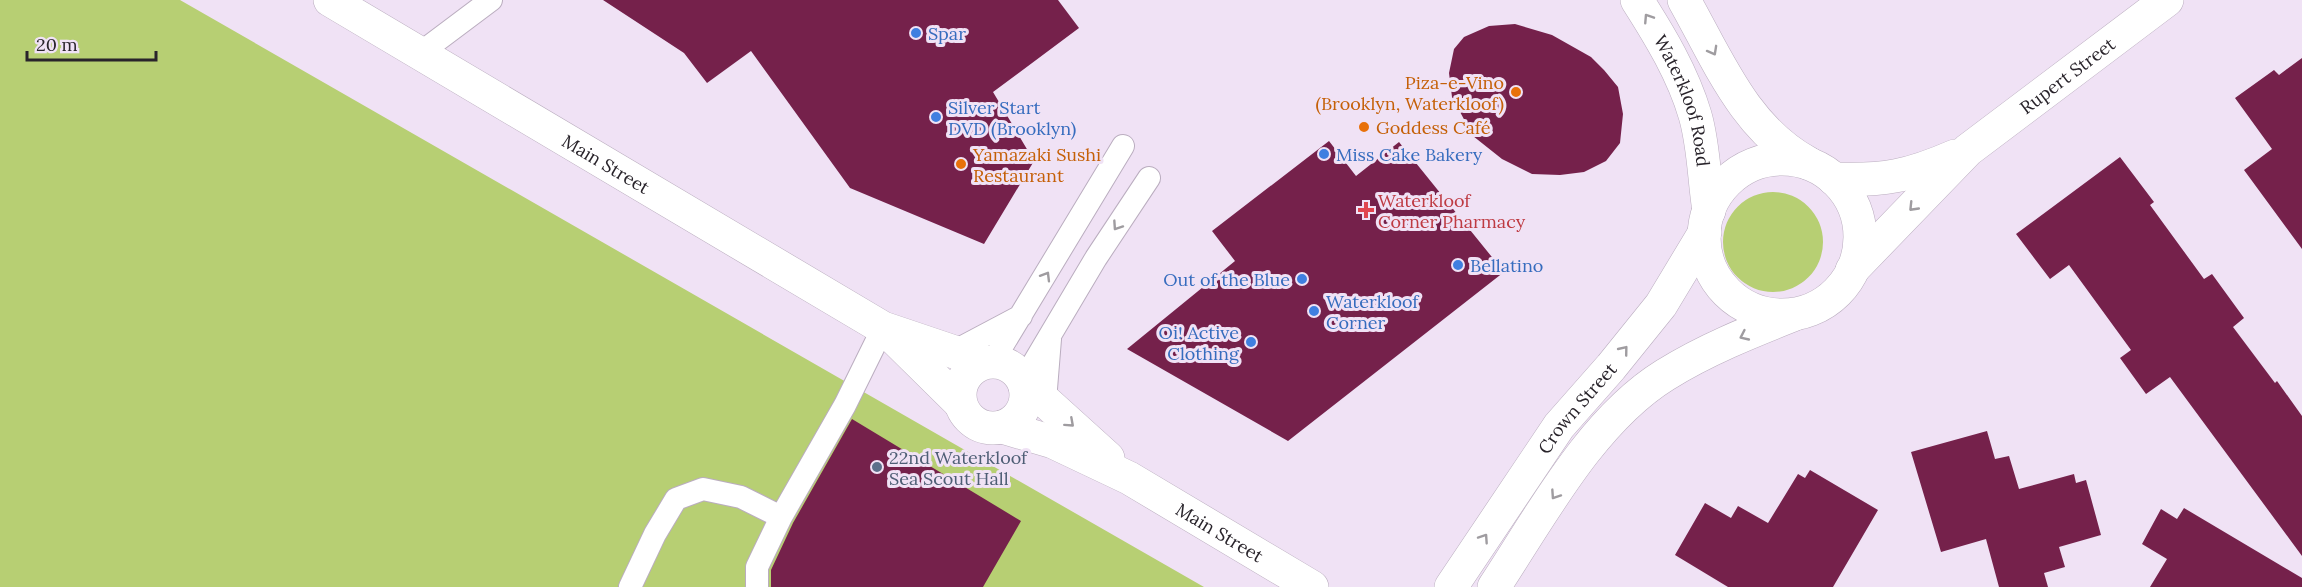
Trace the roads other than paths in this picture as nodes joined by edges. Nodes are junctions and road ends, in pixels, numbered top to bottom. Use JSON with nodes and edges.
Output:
{"nodes":[{"id":1,"x":330,"y":0,"type":"edge"},
{"id":2,"x":491,"y":0,"type":"edge"},
{"id":3,"x":1637,"y":0,"type":"edge"},
{"id":4,"x":1684,"y":0,"type":"edge"},
{"id":5,"x":2167,"y":0,"type":"edge"},
{"id":6,"x":419,"y":54,"type":"junction"},
{"id":7,"x":1123,"y":146,"type":"dead end"},
{"id":8,"x":1968,"y":150,"type":"junction"},
{"id":9,"x":1827,"y":174,"type":"junction"},
{"id":10,"x":1149,"y":178,"type":"dead end"},
{"id":11,"x":1707,"y":222,"type":"junction"},
{"id":12,"x":1852,"y":270,"type":"junction"},
{"id":13,"x":1798,"y":313,"type":"junction"},
{"id":14,"x":1022,"y":316,"type":"junction"},
{"id":15,"x":883,"y":328,"type":"junction"},
{"id":16,"x":1051,"y":334,"type":"junction"},
{"id":17,"x":953,"y":352,"type":"junction"},
{"id":18,"x":989,"y":362,"type":"junction"},
{"id":19,"x":1031,"y":389,"type":"junction"},
{"id":20,"x":960,"y":403,"type":"junction"},
{"id":21,"x":1002,"y":427,"type":"junction"},
{"id":22,"x":1129,"y":478,"type":"junction"},
{"id":23,"x":781,"y":517,"type":"junction"},
{"id":24,"x":630,"y":587,"type":"edge"},
{"id":25,"x":757,"y":587,"type":"edge"},
{"id":26,"x":1312,"y":587,"type":"edge"},
{"id":27,"x":1451,"y":587,"type":"edge"},
{"id":28,"x":1494,"y":587,"type":"edge"}],
"edges":[{"from":1,"to":6,"type":"street","name":"Main Street"},
{"from":2,"to":6,"type":"lane"},
{"from":11,"to":3,"type":"street","name":"Waterkloof Road","one_way":true},
{"from":4,"to":9,"type":"street","one_way":true},
{"from":5,"to":8,"type":"street","name":"Rupert Street"},
{"from":6,"to":15,"type":"street","name":"Main Street"},
{"from":14,"to":7,"type":"lane","one_way":true},
{"from":8,"to":9,"type":"street","name":"Rupert Street"},
{"from":8,"to":12,"type":"street","name":"Rupert Street","one_way":true},
{"from":9,"to":11,"type":"street"},
{"from":9,"to":12,"type":"street"},
{"from":10,"to":16,"type":"lane","one_way":true},
{"from":11,"to":13,"type":"street"},
{"from":27,"to":11,"type":"street","name":"Crown Street","one_way":true},
{"from":12,"to":13,"type":"street"},
{"from":13,"to":28,"type":"street","name":"Crown Street","one_way":true},
{"from":14,"to":17,"type":"lane"},
{"from":14,"to":18,"type":"lane"},
{"from":15,"to":17,"type":"street","name":"Main Street"},
{"from":15,"to":20,"type":"street","name":"Main Street"},
{"from":15,"to":23,"type":"lane"},
{"from":16,"to":19,"type":"lane"},
{"from":16,"to":19,"type":"lane"},
{"from":17,"to":18,"type":"street","name":"Main Street"},
{"from":18,"to":19,"type":"street"},
{"from":18,"to":20,"type":"street"},
{"from":19,"to":21,"type":"street"},
{"from":19,"to":22,"type":"street","name":"Main Street","one_way":true},
{"from":20,"to":21,"type":"street"},
{"from":21,"to":22,"type":"street","name":"Main Street"},
{"from":22,"to":26,"type":"street","name":"Main Street"},
{"from":23,"to":24,"type":"lane"},
{"from":23,"to":25,"type":"lane"}]}
